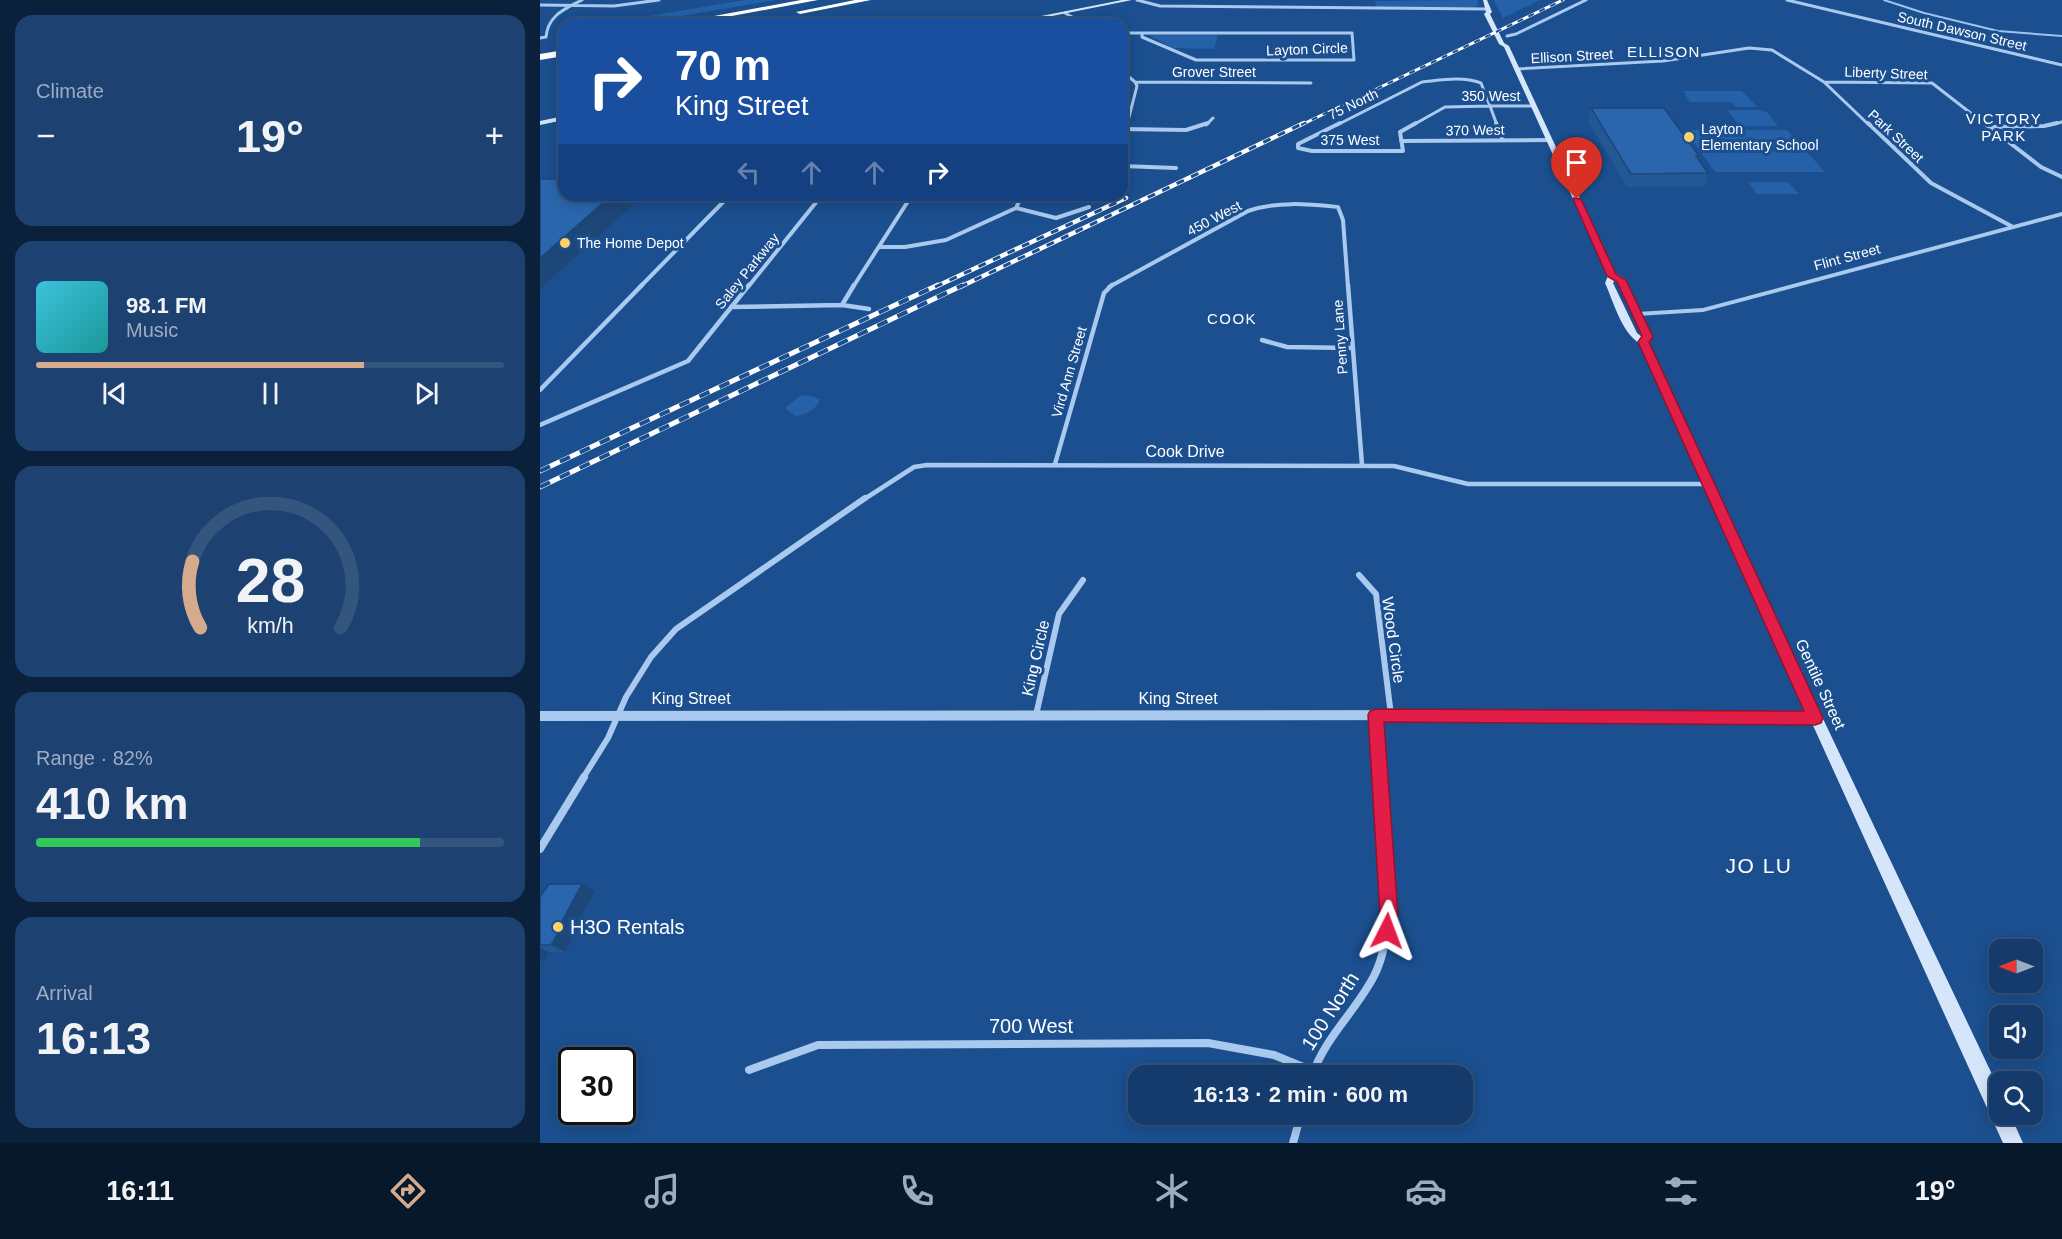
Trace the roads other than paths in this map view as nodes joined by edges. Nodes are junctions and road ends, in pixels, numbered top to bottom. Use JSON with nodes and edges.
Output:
{"nodes":[{"id":1,"x":582,"y":0,"type":"edge"},
{"id":2,"x":659,"y":0,"type":"edge"},
{"id":3,"x":814,"y":0,"type":"edge"},
{"id":4,"x":867,"y":0,"type":"edge"},
{"id":5,"x":1130,"y":0,"type":"edge"},
{"id":6,"x":1137,"y":0,"type":"edge"},
{"id":7,"x":1226,"y":0,"type":"edge"},
{"id":8,"x":1339,"y":0,"type":"edge"},
{"id":9,"x":1485,"y":0,"type":"edge"},
{"id":10,"x":1586,"y":0,"type":"edge"},
{"id":11,"x":1787,"y":0,"type":"edge"},
{"id":12,"x":540,"y":5,"type":"edge"},
{"id":13,"x":572,"y":6,"type":"junction"},
{"id":14,"x":1222,"y":7,"type":"junction"},
{"id":15,"x":1340,"y":9,"type":"junction"},
{"id":16,"x":1489,"y":10,"type":"junction"},
{"id":17,"x":1065,"y":13,"type":"junction"},
{"id":18,"x":710,"y":18,"type":"edge"},
{"id":19,"x":764,"y":18,"type":"edge"},
{"id":20,"x":1038,"y":18,"type":"edge"},
{"id":21,"x":1074,"y":18,"type":"edge"},
{"id":22,"x":1128,"y":33,"type":"edge"},
{"id":23,"x":1142,"y":33,"type":"junction"},
{"id":24,"x":1507,"y":36,"type":"junction"},
{"id":25,"x":540,"y":38,"type":"edge"},
{"id":26,"x":558,"y":44,"type":"edge"},
{"id":27,"x":1506,"y":46,"type":"junction"},
{"id":28,"x":540,"y":47,"type":"edge"},
{"id":29,"x":1772,"y":50,"type":"joint"},
{"id":30,"x":558,"y":54,"type":"edge"},
{"id":31,"x":540,"y":57,"type":"edge"},
{"id":32,"x":2062,"y":65,"type":"edge"},
{"id":33,"x":1516,"y":69,"type":"junction"},
{"id":34,"x":1128,"y":76,"type":"edge"},
{"id":35,"x":1135,"y":82,"type":"junction"},
{"id":36,"x":1824,"y":82,"type":"junction"},
{"id":37,"x":1311,"y":83,"type":"dead end"},
{"id":38,"x":1489,"y":106,"type":"junction"},
{"id":39,"x":1533,"y":106,"type":"junction"},
{"id":40,"x":1128,"y":116,"type":"edge"},
{"id":41,"x":1213,"y":118,"type":"dead end"},
{"id":42,"x":558,"y":119,"type":"edge"},
{"id":43,"x":2062,"y":122,"type":"edge"},
{"id":44,"x":540,"y":123,"type":"edge"},
{"id":45,"x":1991,"y":127,"type":"junction"},
{"id":46,"x":1128,"y":129,"type":"edge"},
{"id":47,"x":1503,"y":140,"type":"junction"},
{"id":48,"x":1549,"y":140,"type":"junction"},
{"id":49,"x":1401,"y":141,"type":"junction"},
{"id":50,"x":1298,"y":148,"type":"joint"},
{"id":51,"x":1128,"y":166,"type":"edge"},
{"id":52,"x":1176,"y":168,"type":"dead end"},
{"id":53,"x":2062,"y":177,"type":"edge"},
{"id":54,"x":724,"y":201,"type":"edge"},
{"id":55,"x":817,"y":201,"type":"edge"},
{"id":56,"x":908,"y":201,"type":"edge"},
{"id":57,"x":1019,"y":201,"type":"edge"},
{"id":58,"x":1089,"y":207,"type":"dead end"},
{"id":59,"x":1338,"y":207,"type":"joint"},
{"id":60,"x":1016,"y":208,"type":"junction"},
{"id":61,"x":2062,"y":214,"type":"edge"},
{"id":62,"x":2013,"y":226,"type":"junction"},
{"id":63,"x":879,"y":247,"type":"junction"},
{"id":64,"x":1612,"y":277,"type":"junction"},
{"id":65,"x":1109,"y":287,"type":"joint"},
{"id":66,"x":842,"y":305,"type":"junction"},
{"id":67,"x":730,"y":307,"type":"junction"},
{"id":68,"x":869,"y":309,"type":"dead end"},
{"id":69,"x":1637,"y":314,"type":"junction"},
{"id":70,"x":1262,"y":340,"type":"dead end"},
{"id":71,"x":1641,"y":340,"type":"junction"},
{"id":72,"x":1352,"y":348,"type":"junction"},
{"id":73,"x":540,"y":390,"type":"edge"},
{"id":74,"x":540,"y":425,"type":"edge"},
{"id":75,"x":1055,"y":464,"type":"junction"},
{"id":76,"x":1362,"y":465,"type":"junction"},
{"id":77,"x":1707,"y":484,"type":"junction"},
{"id":78,"x":1359,"y":575,"type":"dead end"},
{"id":79,"x":1083,"y":580,"type":"dead end"},
{"id":80,"x":618,"y":715,"type":"junction"},
{"id":81,"x":1036,"y":715,"type":"junction"},
{"id":82,"x":1376,"y":715,"type":"junction"},
{"id":83,"x":1391,"y":715,"type":"junction"},
{"id":84,"x":540,"y":716,"type":"edge"},
{"id":85,"x":1815,"y":718,"type":"junction"},
{"id":86,"x":540,"y":849,"type":"edge"},
{"id":87,"x":1301,"y":1065,"type":"edge"},
{"id":88,"x":1316,"y":1065,"type":"edge"},
{"id":89,"x":749,"y":1071,"type":"dead end"},
{"id":90,"x":1989,"y":1090,"type":"edge"},
{"id":91,"x":1298,"y":1125,"type":"edge"},
{"id":92,"x":2005,"y":1125,"type":"edge"},
{"id":93,"x":1293,"y":1143,"type":"edge"},
{"id":94,"x":2013,"y":1143,"type":"edge"}],
"edges":[{"from":1,"to":13,"type":"street"},
{"from":2,"to":13,"type":"street"},
{"from":3,"to":18,"type":"highway"},
{"from":4,"to":19,"type":"highway"},
{"from":5,"to":17,"type":"main road"},
{"from":6,"to":14,"type":"street"},
{"from":7,"to":14,"type":"street"},
{"from":8,"to":15,"type":"street"},
{"from":9,"to":16,"type":"main road","name":"Gentile Street"},
{"from":10,"to":24,"type":"street"},
{"from":11,"to":32,"type":"street","name":"South Dawson Street"},
{"from":12,"to":13,"type":"street"},
{"from":13,"to":25,"type":"street"},
{"from":14,"to":15,"type":"street"},
{"from":15,"to":16,"type":"street"},
{"from":16,"to":24,"type":"main road","name":"Gentile Street"},
{"from":16,"to":27,"type":"main road","name":"Gentile Street"},
{"from":17,"to":20,"type":"main road"},
{"from":17,"to":21,"type":"street"},
{"from":22,"to":23,"type":"street","name":"Layton Circle"},
{"from":23,"to":23,"type":"street","name":"Layton Circle"},
{"from":24,"to":27,"type":"main road","name":"Gentile Street"},
{"from":26,"to":28,"type":"highway"},
{"from":27,"to":33,"type":"main road","name":"Gentile Street"},
{"from":29,"to":33,"type":"street","name":"Ellison Street"},
{"from":29,"to":36,"type":"street","name":"Park Street"},
{"from":30,"to":31,"type":"highway"},
{"from":33,"to":39,"type":"main road","name":"Gentile Street"},
{"from":34,"to":35,"type":"street"},
{"from":35,"to":37,"type":"street","name":"Grover Street"},
{"from":35,"to":40,"type":"street"},
{"from":36,"to":45,"type":"street","name":"Liberty Street"},
{"from":36,"to":62,"type":"street","name":"Park Street"},
{"from":38,"to":39,"type":"street","name":"350 West"},
{"from":38,"to":47,"type":"street"},
{"from":38,"to":49,"type":"street","name":"350 West"},
{"from":38,"to":50,"type":"street","name":"75 North"},
{"from":39,"to":48,"type":"main road","name":"Gentile Street"},
{"from":41,"to":46,"type":"street"},
{"from":42,"to":44,"type":"main road"},
{"from":43,"to":45,"type":"street"},
{"from":45,"to":53,"type":"street","name":"Liberty Street"},
{"from":47,"to":48,"type":"street","name":"370 West"},
{"from":47,"to":49,"type":"street","name":"370 West"},
{"from":48,"to":64,"type":"main road","name":"Gentile Street"},
{"from":49,"to":50,"type":"street","name":"375 West"},
{"from":51,"to":52,"type":"street"},
{"from":54,"to":73,"type":"street"},
{"from":55,"to":67,"type":"street","name":"Saley Parkway"},
{"from":56,"to":63,"type":"street"},
{"from":57,"to":60,"type":"street"},
{"from":58,"to":60,"type":"street"},
{"from":59,"to":65,"type":"street","name":"450 West"},
{"from":59,"to":72,"type":"street","name":"Penny Lane"},
{"from":60,"to":63,"type":"street"},
{"from":61,"to":62,"type":"street","name":"Flint Street"},
{"from":62,"to":69,"type":"street","name":"Flint Street"},
{"from":63,"to":66,"type":"street"},
{"from":64,"to":69,"type":"main road"},
{"from":64,"to":71,"type":"main road","name":"Gentile Street"},
{"from":65,"to":75,"type":"street","name":"Vird Ann Street"},
{"from":66,"to":67,"type":"street"},
{"from":66,"to":68,"type":"street"},
{"from":67,"to":74,"type":"street","name":"Saley Parkway"},
{"from":69,"to":71,"type":"main road","name":"Gentile Street"},
{"from":70,"to":72,"type":"street"},
{"from":71,"to":77,"type":"main road","name":"Gentile Street"},
{"from":72,"to":76,"type":"street","name":"Penny Lane"},
{"from":75,"to":76,"type":"street","name":"Cook Drive"},
{"from":75,"to":80,"type":"street","name":"Cook Drive"},
{"from":76,"to":77,"type":"street","name":"Cook Drive"},
{"from":77,"to":85,"type":"main road","name":"Gentile Street"},
{"from":78,"to":83,"type":"street","name":"Wood Circle"},
{"from":79,"to":81,"type":"street","name":"King Circle"},
{"from":80,"to":81,"type":"street","name":"King Street"},
{"from":80,"to":84,"type":"street","name":"King Street"},
{"from":80,"to":86,"type":"street","name":"Cook Drive"},
{"from":81,"to":82,"type":"street","name":"King Street"},
{"from":82,"to":83,"type":"street","name":"King Street"},
{"from":82,"to":88,"type":"street","name":"100 North"},
{"from":83,"to":85,"type":"street","name":"King Street"},
{"from":85,"to":90,"type":"main road","name":"Gentile Street"},
{"from":87,"to":89,"type":"street","name":"700 West"},
{"from":91,"to":93,"type":"street"},
{"from":92,"to":94,"type":"main road","name":"Gentile Street"}]}
